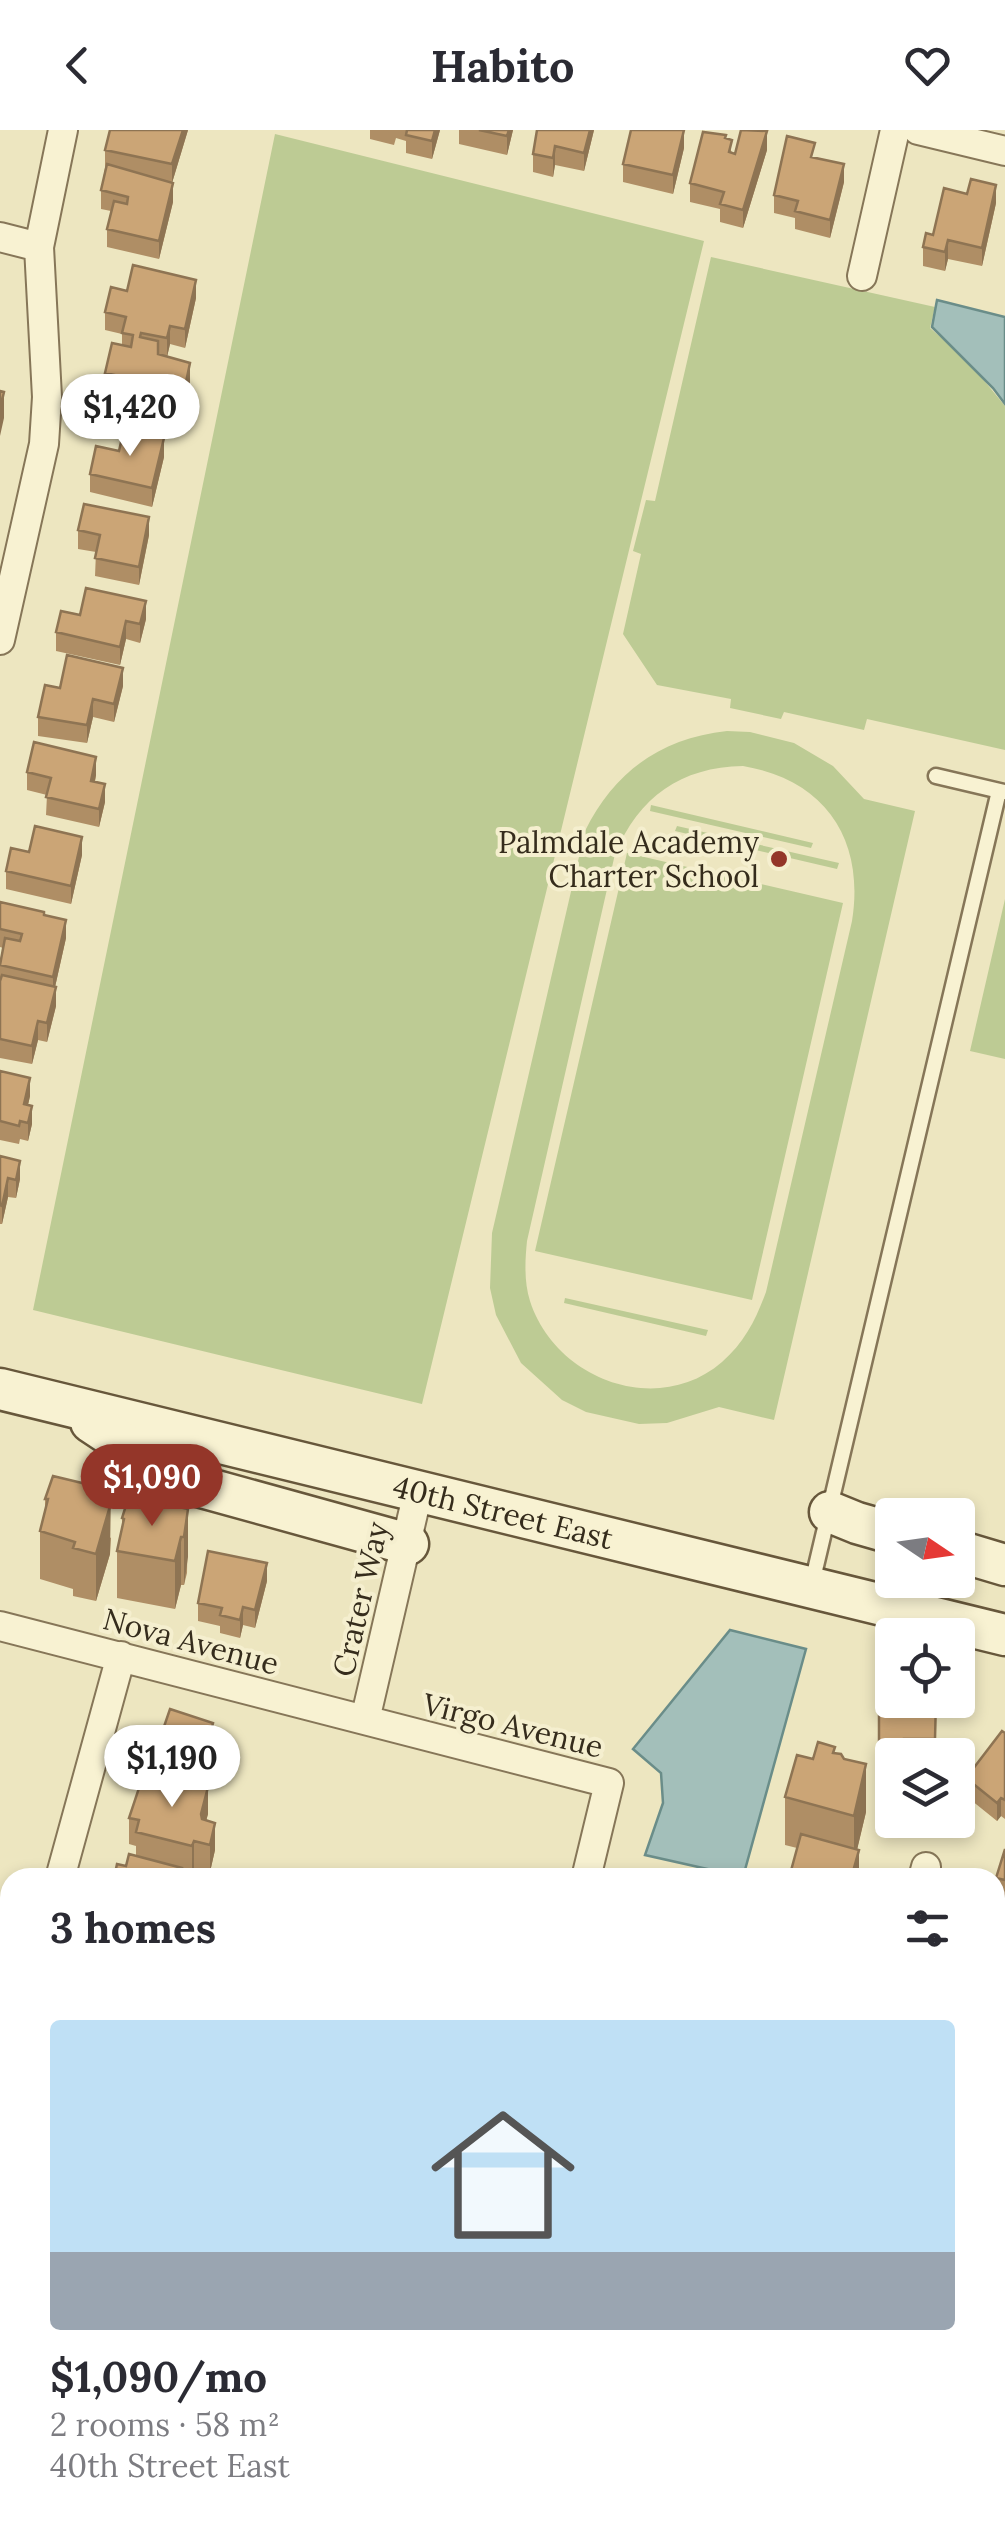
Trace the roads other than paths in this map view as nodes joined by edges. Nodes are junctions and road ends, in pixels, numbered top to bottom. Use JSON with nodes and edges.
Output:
{"nodes":[{"id":1,"x":63,"y":130,"type":"edge"},
{"id":2,"x":895,"y":130,"type":"edge"},
{"id":3,"x":918,"y":130,"type":"edge"},
{"id":4,"x":1005,"y":151,"type":"edge"},
{"id":5,"x":0,"y":237,"type":"edge"},
{"id":6,"x":39,"y":247,"type":"junction"},
{"id":7,"x":862,"y":276,"type":"dead end"},
{"id":8,"x":11,"y":543,"type":"edge"},
{"id":9,"x":0,"y":640,"type":"edge"},
{"id":10,"x":936,"y":776,"type":"dead end"},
{"id":11,"x":1002,"y":791,"type":"edge"},
{"id":12,"x":0,"y":1390,"type":"edge"},
{"id":13,"x":67,"y":1406,"type":"junction"},
{"id":14,"x":418,"y":1492,"type":"junction"},
{"id":15,"x":830,"y":1512,"type":"junction"},
{"id":16,"x":875,"y":1529,"type":"edge"},
{"id":17,"x":408,"y":1544,"type":"junction"},
{"id":18,"x":975,"y":1556,"type":"edge"},
{"id":19,"x":1005,"y":1565,"type":"edge"},
{"id":20,"x":811,"y":1587,"type":"junction"},
{"id":21,"x":937,"y":1618,"type":"edge"},
{"id":22,"x":0,"y":1626,"type":"edge"},
{"id":23,"x":975,"y":1628,"type":"edge"},
{"id":24,"x":975,"y":1631,"type":"edge"},
{"id":25,"x":1005,"y":1635,"type":"edge"},
{"id":26,"x":1005,"y":1645,"type":"edge"},
{"id":27,"x":120,"y":1656,"type":"junction"},
{"id":28,"x":365,"y":1720,"type":"junction"},
{"id":29,"x":63,"y":1868,"type":"edge"},
{"id":30,"x":588,"y":1868,"type":"edge"}],
"edges":[{"from":1,"to":6,"type":"street"},
{"from":2,"to":7,"type":"street"},
{"from":3,"to":4,"type":"street"},
{"from":5,"to":6,"type":"street"},
{"from":6,"to":8,"type":"street"},
{"from":8,"to":9,"type":"street"},
{"from":10,"to":11,"type":"lane"},
{"from":11,"to":15,"type":"lane"},
{"from":12,"to":13,"type":"main road","name":"40th Street East"},
{"from":13,"to":14,"type":"main road","name":"40th Street East"},
{"from":13,"to":17,"type":"main road"},
{"from":14,"to":17,"type":"street","name":"Crater Way"},
{"from":14,"to":20,"type":"main road","name":"40th Street East"},
{"from":15,"to":16,"type":"main road"},
{"from":15,"to":20,"type":"lane"},
{"from":17,"to":28,"type":"street","name":"Crater Way"},
{"from":18,"to":19,"type":"main road"},
{"from":20,"to":21,"type":"main road","name":"40th Street East"},
{"from":22,"to":27,"type":"street","name":"Nova Avenue"},
{"from":23,"to":25,"type":"main road","name":"40th Street East"},
{"from":24,"to":26,"type":"main road"},
{"from":27,"to":28,"type":"street","name":"Nova Avenue"},
{"from":27,"to":29,"type":"street"},
{"from":28,"to":30,"type":"street","name":"Virgo Avenue"}]}
